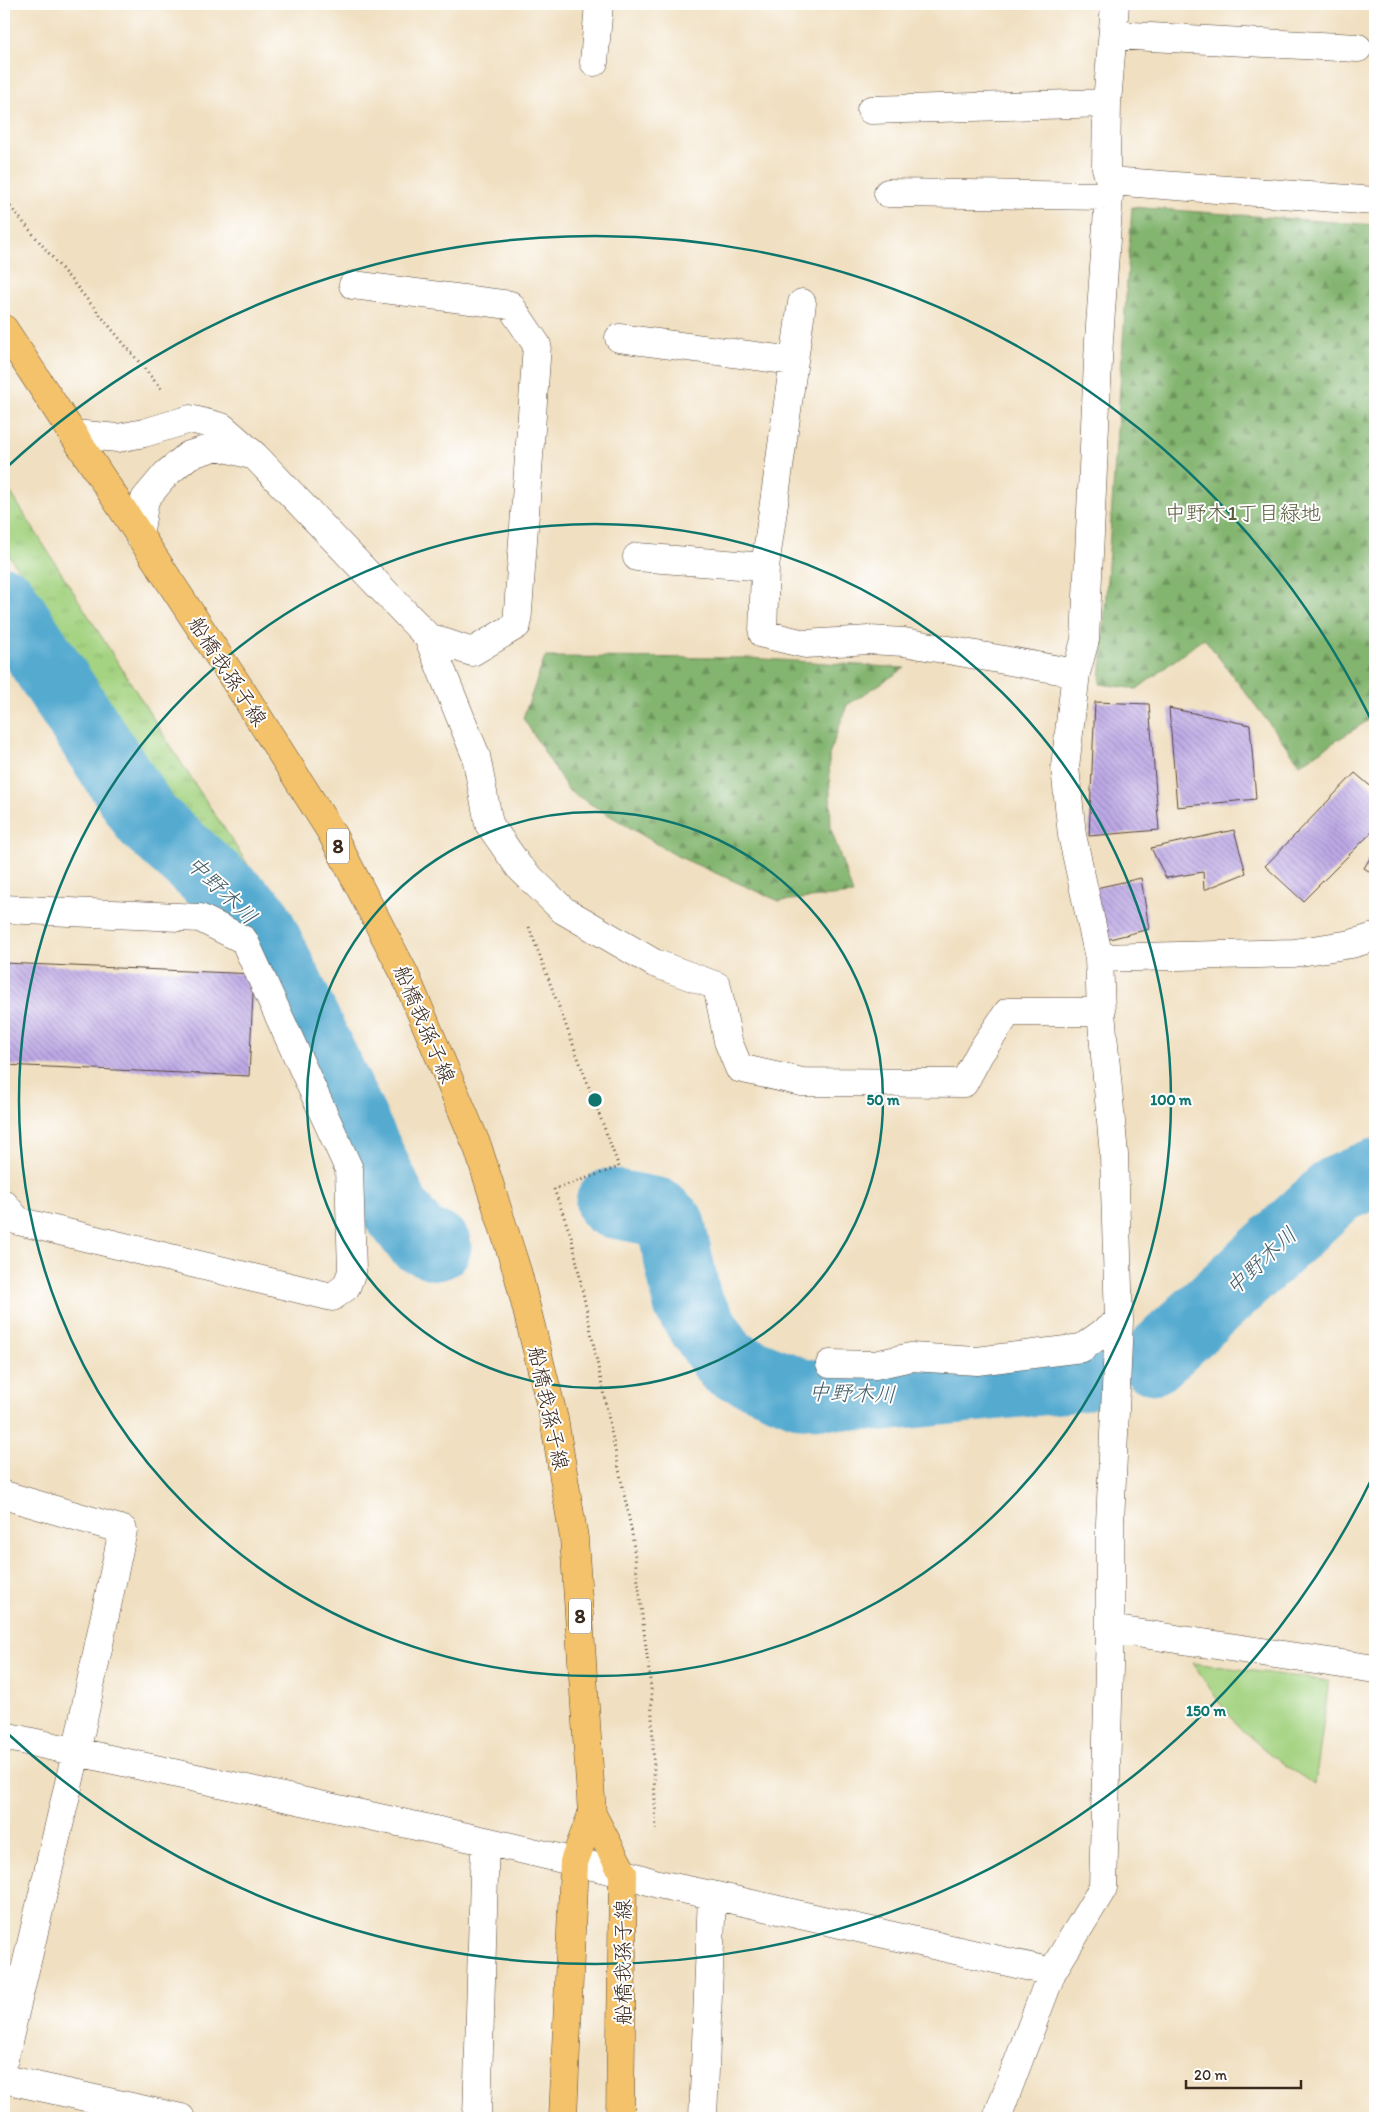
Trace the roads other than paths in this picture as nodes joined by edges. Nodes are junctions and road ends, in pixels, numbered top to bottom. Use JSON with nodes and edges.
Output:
{"nodes":[{"id":1,"x":599,"y":4,"type":"edge"},
{"id":2,"x":1115,"y":4,"type":"edge"},
{"id":3,"x":1113,"y":36,"type":"junction"},
{"id":4,"x":1358,"y":48,"type":"dead end"},
{"id":5,"x":594,"y":62,"type":"dead end"},
{"id":6,"x":1107,"y":103,"type":"junction"},
{"id":7,"x":872,"y":110,"type":"dead end"},
{"id":8,"x":1110,"y":189,"type":"junction"},
{"id":9,"x":888,"y":193,"type":"dead end"},
{"id":10,"x":1375,"y":201,"type":"edge"},
{"id":11,"x":353,"y":285,"type":"dead end"},
{"id":12,"x":802,"y":303,"type":"dead end"},
{"id":13,"x":4,"y":329,"type":"edge"},
{"id":14,"x":619,"y":338,"type":"dead end"},
{"id":15,"x":794,"y":362,"type":"junction"},
{"id":16,"x":73,"y":434,"type":"junction"},
{"id":17,"x":254,"y":456,"type":"junction"},
{"id":18,"x":139,"y":536,"type":"junction"},
{"id":19,"x":637,"y":557,"type":"dead end"},
{"id":20,"x":765,"y":567,"type":"junction"},
{"id":21,"x":428,"y":637,"type":"junction"},
{"id":22,"x":1076,"y":673,"type":"junction"},
{"id":23,"x":4,"y":909,"type":"edge"},
{"id":24,"x":1375,"y":937,"type":"edge"},
{"id":25,"x":1099,"y":958,"type":"junction"},
{"id":26,"x":1101,"y":1012,"type":"junction"},
{"id":27,"x":4,"y":1204,"type":"edge"},
{"id":28,"x":1119,"y":1321,"type":"junction"},
{"id":29,"x":830,"y":1364,"type":"dead end"},
{"id":30,"x":4,"y":1495,"type":"edge"},
{"id":31,"x":1110,"y":1629,"type":"junction"},
{"id":32,"x":1375,"y":1669,"type":"edge"},
{"id":33,"x":4,"y":1736,"type":"edge"},
{"id":34,"x":76,"y":1753,"type":"junction"},
{"id":35,"x":592,"y":1814,"type":"junction"},
{"id":36,"x":485,"y":1841,"type":"junction"},
{"id":37,"x":574,"y":1862,"type":"junction"},
{"id":38,"x":623,"y":1873,"type":"junction"},
{"id":39,"x":712,"y":1895,"type":"junction"},
{"id":40,"x":1052,"y":1972,"type":"junction"},
{"id":41,"x":4,"y":2059,"type":"edge"},
{"id":42,"x":4,"y":2079,"type":"edge"},
{"id":43,"x":181,"y":2118,"type":"edge"},
{"id":44,"x":477,"y":2118,"type":"edge"},
{"id":45,"x":563,"y":2118,"type":"edge"},
{"id":46,"x":620,"y":2118,"type":"edge"},
{"id":47,"x":703,"y":2118,"type":"edge"},
{"id":48,"x":997,"y":2118,"type":"edge"}],
"edges":[{"from":1,"to":5,"type":"street"},
{"from":2,"to":3,"type":"street"},
{"from":3,"to":4,"type":"street"},
{"from":3,"to":6,"type":"street"},
{"from":6,"to":7,"type":"street"},
{"from":6,"to":8,"type":"street"},
{"from":8,"to":9,"type":"street"},
{"from":8,"to":10,"type":"street"},
{"from":8,"to":22,"type":"street"},
{"from":11,"to":21,"type":"street"},
{"from":12,"to":15,"type":"street"},
{"from":13,"to":16,"type":"main road","name":"船橋我孫子線","number":"8"},
{"from":14,"to":15,"type":"street"},
{"from":15,"to":20,"type":"street"},
{"from":16,"to":17,"type":"street"},
{"from":16,"to":18,"type":"main road","name":"船橋我孫子線","number":"8"},
{"from":17,"to":18,"type":"street"},
{"from":17,"to":21,"type":"street"},
{"from":18,"to":35,"type":"main road","name":"船橋我孫子線","number":"8"},
{"from":19,"to":20,"type":"street"},
{"from":20,"to":22,"type":"street"},
{"from":21,"to":26,"type":"street"},
{"from":22,"to":25,"type":"street"},
{"from":23,"to":27,"type":"street"},
{"from":24,"to":25,"type":"street"},
{"from":25,"to":26,"type":"street"},
{"from":26,"to":28,"type":"street"},
{"from":28,"to":29,"type":"street"},
{"from":28,"to":31,"type":"street"},
{"from":30,"to":34,"type":"street"},
{"from":31,"to":32,"type":"street"},
{"from":31,"to":40,"type":"street"},
{"from":33,"to":34,"type":"street"},
{"from":34,"to":36,"type":"street"},
{"from":34,"to":41,"type":"street"},
{"from":35,"to":37,"type":"main road","name":"船橋我孫子線","number":"8"},
{"from":35,"to":38,"type":"main road","name":"船橋我孫子線","number":"8"},
{"from":36,"to":37,"type":"street"},
{"from":36,"to":44,"type":"street"},
{"from":37,"to":38,"type":"street"},
{"from":37,"to":45,"type":"main road","name":"船橋我孫子線","number":"8"},
{"from":38,"to":39,"type":"street"},
{"from":38,"to":46,"type":"main road","name":"船橋我孫子線","number":"8"},
{"from":39,"to":40,"type":"street"},
{"from":39,"to":47,"type":"street"},
{"from":40,"to":48,"type":"street"},
{"from":42,"to":43,"type":"street"}]}
